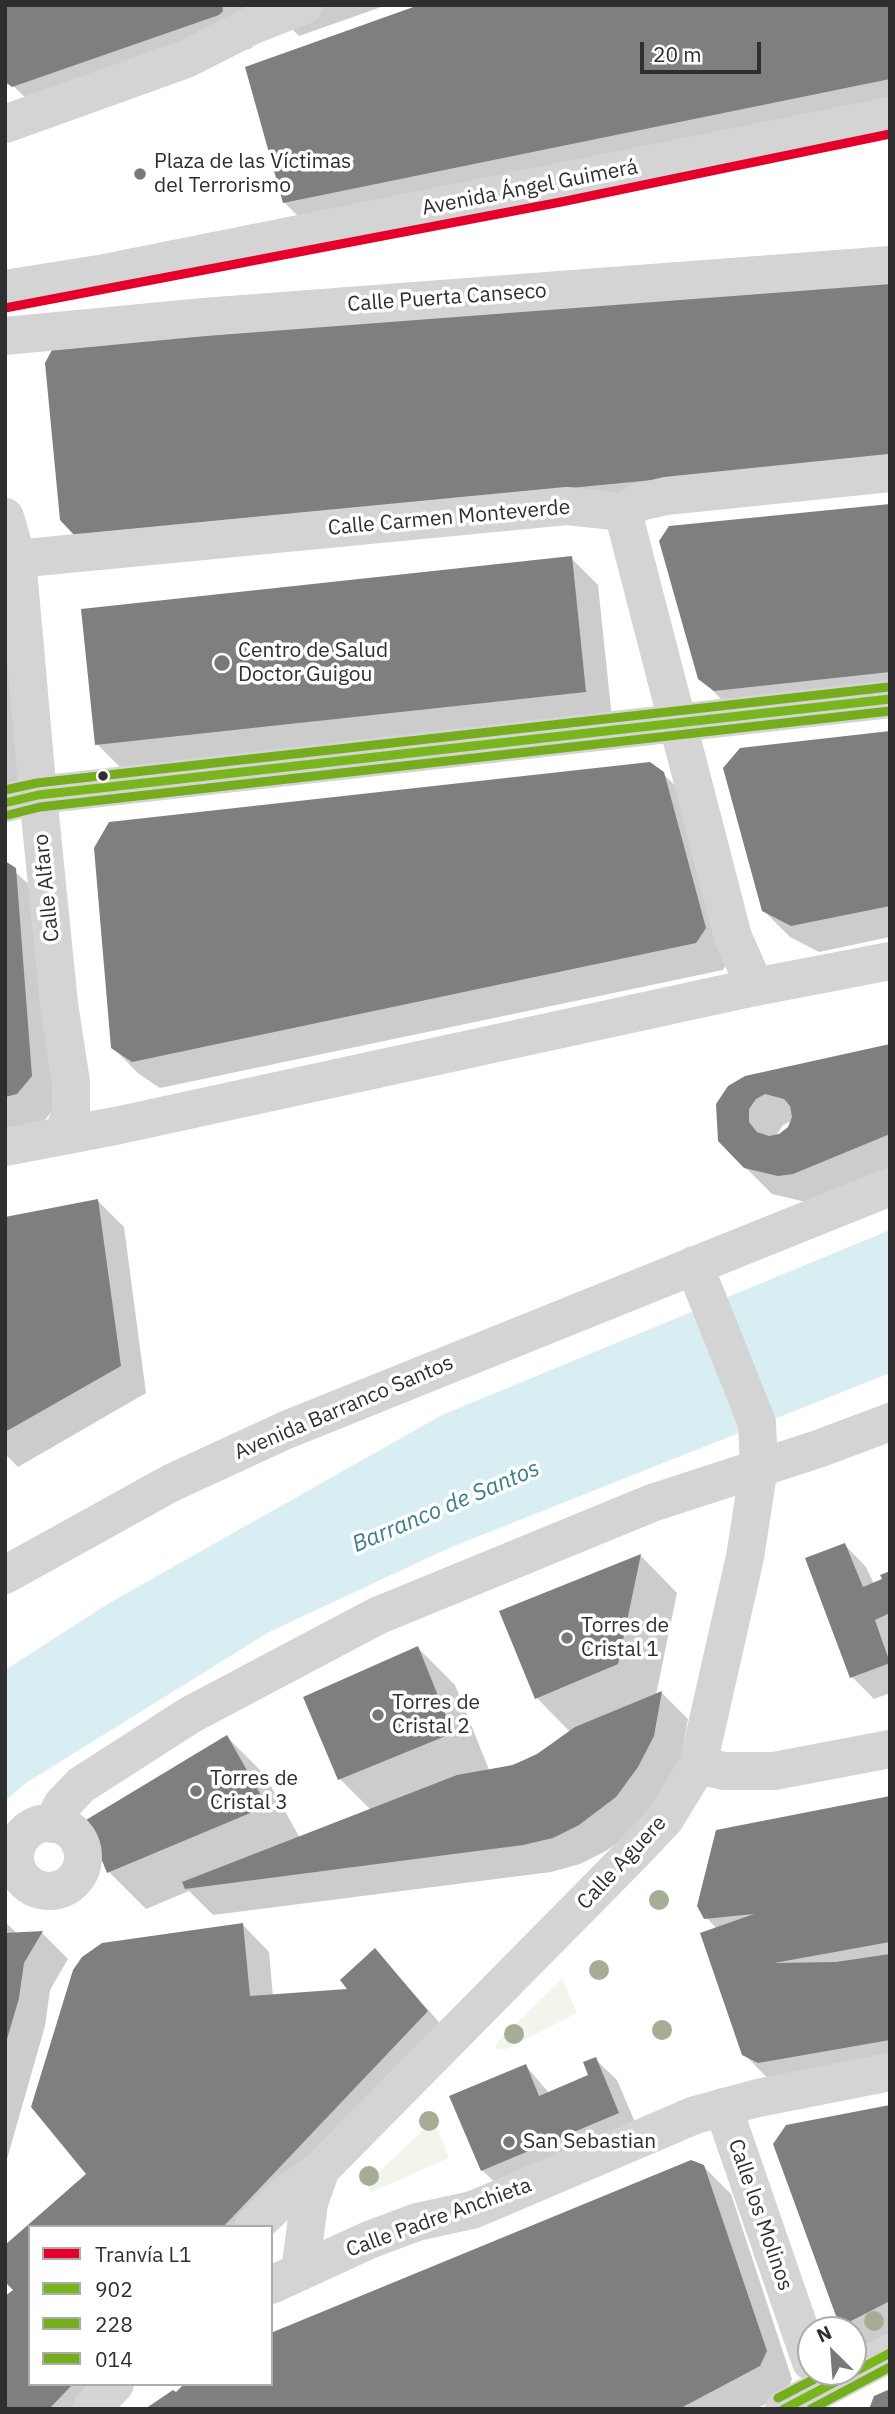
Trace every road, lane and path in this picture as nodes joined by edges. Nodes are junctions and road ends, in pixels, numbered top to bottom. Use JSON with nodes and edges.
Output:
{"nodes":[{"id":1,"x":304,"y":5,"type":"edge"},
{"id":2,"x":247,"y":16,"type":"edge"},
{"id":3,"x":890,"y":116,"type":"edge"},
{"id":4,"x":5,"y":124,"type":"edge"},
{"id":5,"x":890,"y":265,"type":"edge"},
{"id":6,"x":5,"y":289,"type":"edge"},
{"id":7,"x":5,"y":336,"type":"edge"},
{"id":8,"x":890,"y":473,"type":"edge"},
{"id":9,"x":623,"y":512,"type":"junction"},
{"id":10,"x":5,"y":517,"type":"edge"},
{"id":11,"x":11,"y":559,"type":"edge"},
{"id":12,"x":890,"y":699,"type":"edge"},
{"id":13,"x":679,"y":720,"type":"junction"},
{"id":14,"x":21,"y":799,"type":"edge"},
{"id":15,"x":890,"y":961,"type":"edge"},
{"id":16,"x":755,"y":987,"type":"junction"},
{"id":17,"x":63,"y":1134,"type":"junction"},
{"id":18,"x":5,"y":1147,"type":"edge"},
{"id":19,"x":890,"y":1187,"type":"edge"},
{"id":20,"x":694,"y":1265,"type":"junction"},
{"id":21,"x":890,"y":1422,"type":"edge"},
{"id":22,"x":759,"y":1467,"type":"junction"},
{"id":23,"x":5,"y":1575,"type":"edge"},
{"id":24,"x":890,"y":1749,"type":"edge"},
{"id":25,"x":698,"y":1765,"type":"junction"},
{"id":26,"x":53,"y":1824,"type":"dead end"},
{"id":27,"x":890,"y":2072,"type":"edge"},
{"id":28,"x":723,"y":2107,"type":"junction"},
{"id":29,"x":321,"y":2169,"type":"junction"},
{"id":30,"x":255,"y":2225,"type":"edge"},
{"id":31,"x":286,"y":2278,"type":"edge"},
{"id":32,"x":797,"y":2320,"type":"edge"},
{"id":33,"x":890,"y":2353,"type":"edge"},
{"id":34,"x":867,"y":2363,"type":"edge"},
{"id":35,"x":113,"y":2386,"type":"edge"},
{"id":36,"x":815,"y":2386,"type":"edge"},
{"id":37,"x":91,"y":2409,"type":"edge"},
{"id":38,"x":784,"y":2409,"type":"edge"}],
"edges":[{"from":1,"to":2,"type":"street"},
{"from":2,"to":4,"type":"street"},
{"from":3,"to":6,"type":"street","name":"Avenida Ángel Guimerá"},
{"from":5,"to":7,"type":"street","name":"Calle Puerta Canseco"},
{"from":8,"to":9,"type":"street","name":"Calle Carmen Monteverde"},
{"from":9,"to":11,"type":"street","name":"Calle Carmen Monteverde"},
{"from":9,"to":13,"type":"street"},
{"from":10,"to":11,"type":"street","name":"Calle Alfaro"},
{"from":11,"to":14,"type":"street","name":"Calle Alfaro"},
{"from":12,"to":13,"type":"street"},
{"from":13,"to":14,"type":"street"},
{"from":13,"to":16,"type":"street"},
{"from":14,"to":17,"type":"street","name":"Calle Alfaro"},
{"from":15,"to":16,"type":"street"},
{"from":16,"to":17,"type":"street"},
{"from":17,"to":18,"type":"street"},
{"from":19,"to":20,"type":"street","name":"Avenida Barranco Santos"},
{"from":20,"to":22,"type":"street","name":"Calle Aguere"},
{"from":20,"to":23,"type":"street","name":"Avenida Barranco Santos"},
{"from":21,"to":22,"type":"street"},
{"from":22,"to":25,"type":"street","name":"Calle Aguere"},
{"from":22,"to":26,"type":"street"},
{"from":24,"to":25,"type":"street"},
{"from":25,"to":29,"type":"street","name":"Calle Aguere"},
{"from":27,"to":28,"type":"street","name":"Calle Padre Anchieta"},
{"from":28,"to":31,"type":"street","name":"Calle Padre Anchieta"},
{"from":28,"to":32,"type":"street","name":"Calle los Molinos"},
{"from":29,"to":30,"type":"street","name":"Calle Aguere"},
{"from":29,"to":31,"type":"street","name":"Calle Aguere"},
{"from":33,"to":34,"type":"street"},
{"from":35,"to":37,"type":"street"},
{"from":36,"to":38,"type":"street"}]}
